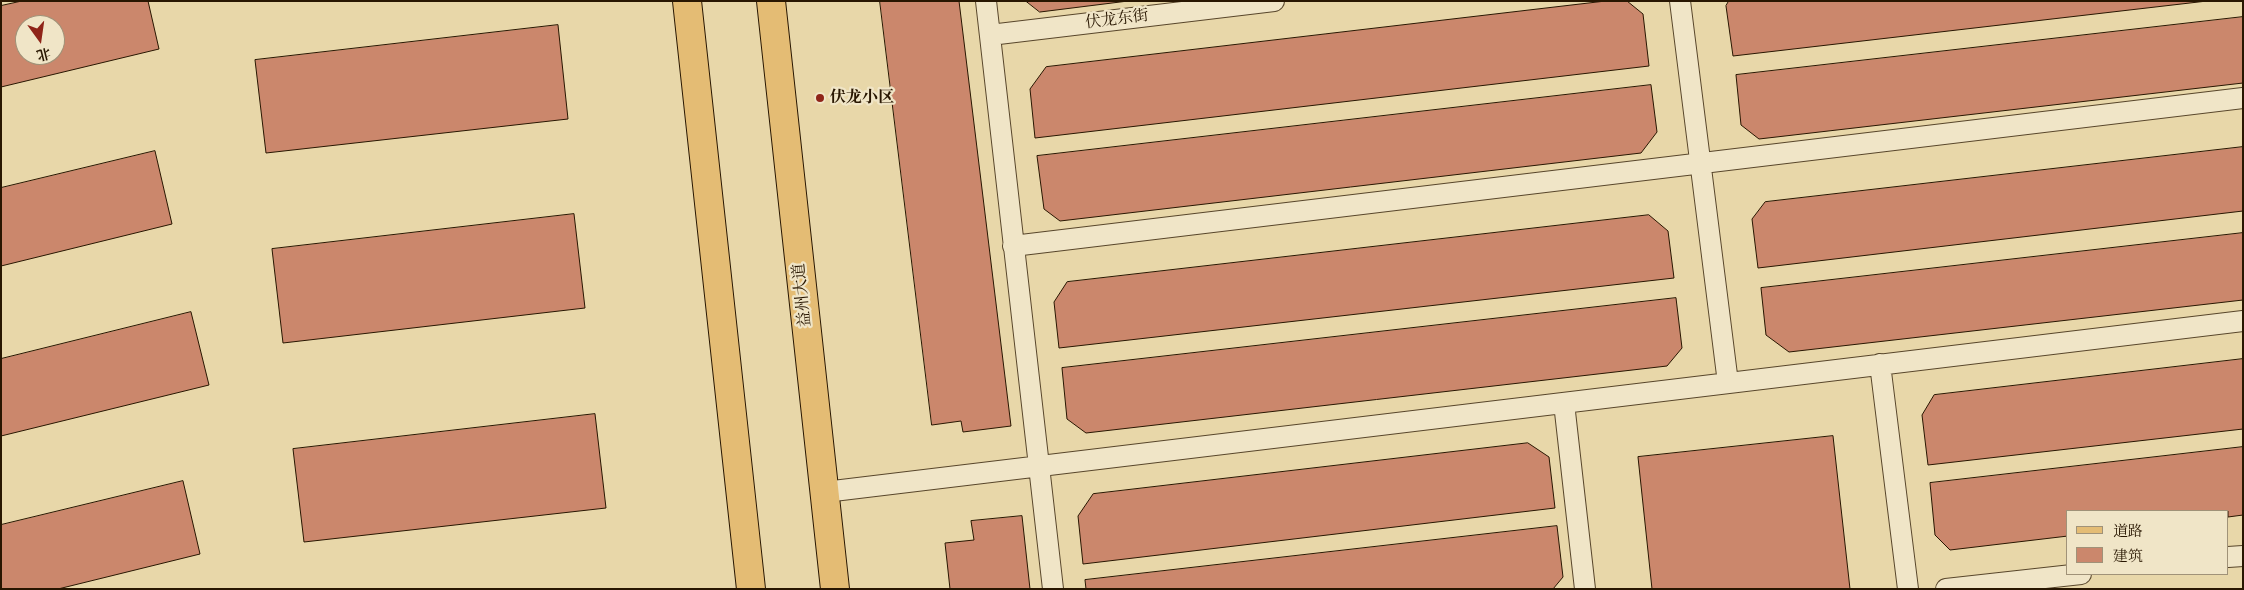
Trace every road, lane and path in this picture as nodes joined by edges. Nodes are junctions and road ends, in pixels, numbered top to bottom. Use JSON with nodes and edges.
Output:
{"nodes":[{"id":1,"x":687,"y":1,"type":"edge"},
{"id":2,"x":771,"y":1,"type":"edge"},
{"id":3,"x":986,"y":1,"type":"edge"},
{"id":4,"x":1274,"y":1,"type":"edge"},
{"id":5,"x":1680,"y":1,"type":"edge"},
{"id":6,"x":990,"y":35,"type":"junction"},
{"id":7,"x":2243,"y":98,"type":"edge"},
{"id":8,"x":1700,"y":163,"type":"junction"},
{"id":9,"x":1013,"y":246,"type":"junction"},
{"id":10,"x":2243,"y":321,"type":"edge"},
{"id":11,"x":1880,"y":364,"type":"junction"},
{"id":12,"x":1728,"y":383,"type":"junction"},
{"id":13,"x":1564,"y":402,"type":"junction"},
{"id":14,"x":1039,"y":465,"type":"junction"},
{"id":15,"x":824,"y":492,"type":"junction"},
{"id":16,"x":2243,"y":556,"type":"edge"},
{"id":17,"x":2229,"y":557,"type":"edge"},
{"id":18,"x":2072,"y":575,"type":"edge"},
{"id":19,"x":751,"y":589,"type":"edge"},
{"id":20,"x":835,"y":589,"type":"edge"},
{"id":21,"x":1053,"y":589,"type":"edge"},
{"id":22,"x":1585,"y":589,"type":"edge"},
{"id":23,"x":1908,"y":589,"type":"edge"},
{"id":24,"x":1946,"y":589,"type":"edge"}],
"edges":[{"from":1,"to":19,"type":"main road"},
{"from":2,"to":15,"type":"main road","name":"益州大道"},
{"from":3,"to":6,"type":"lane"},
{"from":4,"to":6,"type":"lane","name":"伏龙东街"},
{"from":5,"to":8,"type":"lane"},
{"from":6,"to":9,"type":"lane"},
{"from":7,"to":8,"type":"lane"},
{"from":8,"to":9,"type":"lane"},
{"from":8,"to":12,"type":"lane"},
{"from":9,"to":14,"type":"lane"},
{"from":10,"to":11,"type":"lane"},
{"from":11,"to":12,"type":"lane"},
{"from":11,"to":23,"type":"lane"},
{"from":12,"to":13,"type":"lane"},
{"from":13,"to":14,"type":"lane"},
{"from":13,"to":22,"type":"lane"},
{"from":14,"to":15,"type":"lane"},
{"from":14,"to":21,"type":"lane"},
{"from":15,"to":20,"type":"main road","name":"益州大道"},
{"from":16,"to":17,"type":"lane"},
{"from":18,"to":24,"type":"lane"}]}
